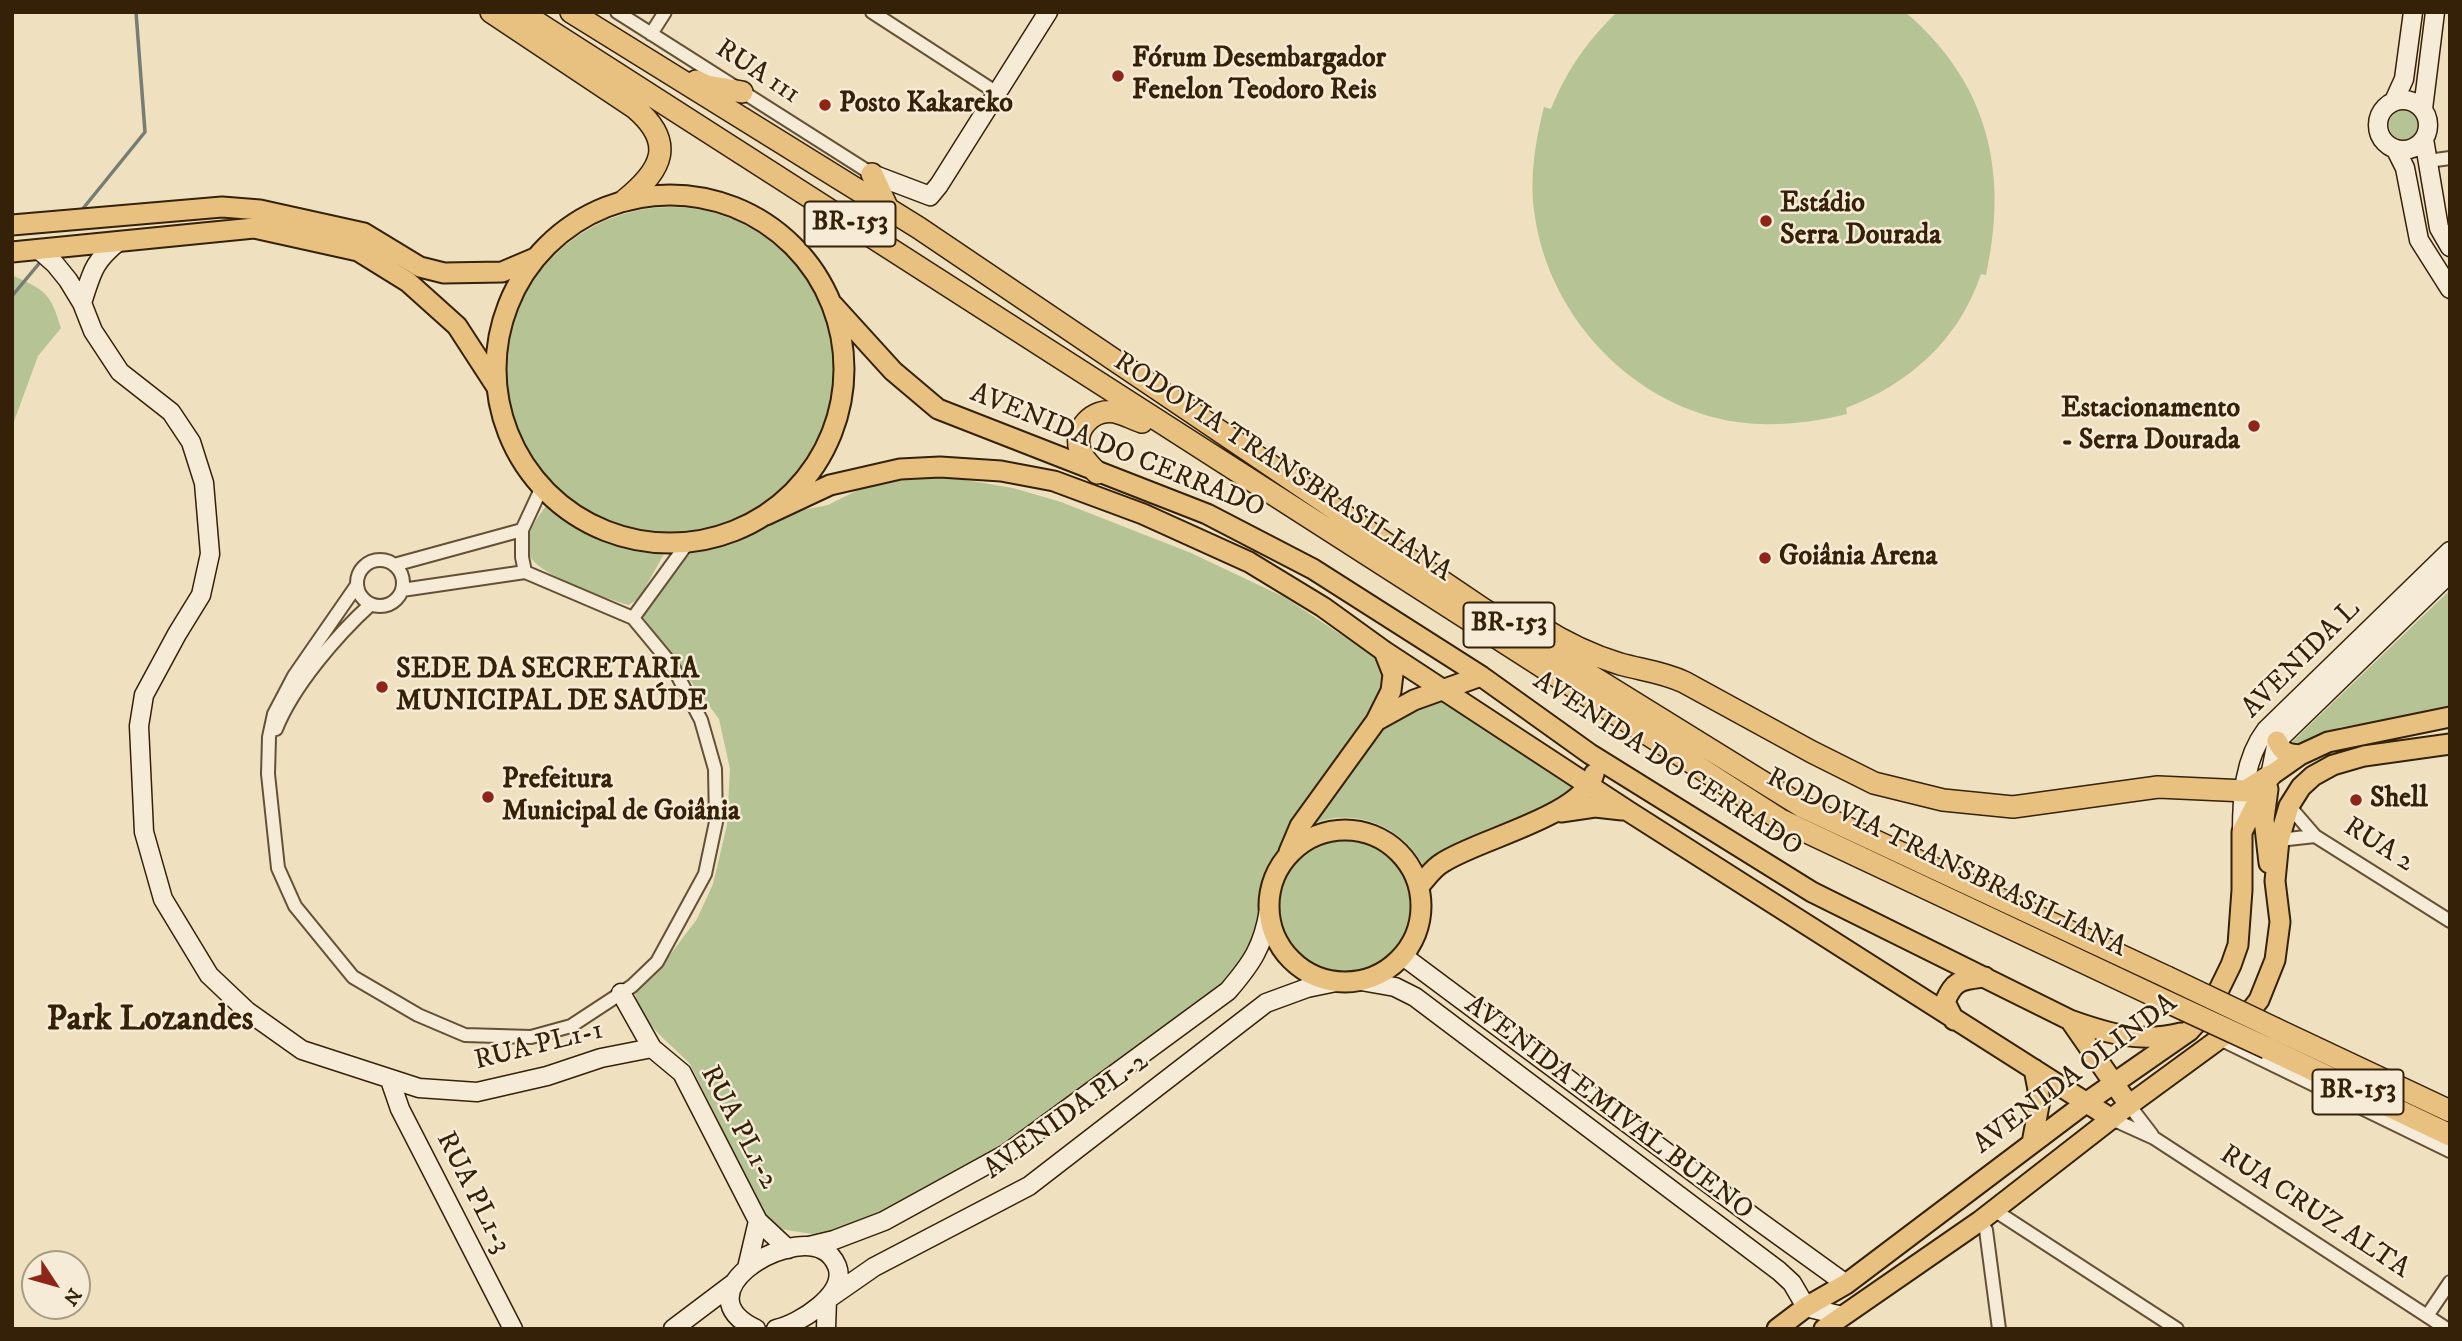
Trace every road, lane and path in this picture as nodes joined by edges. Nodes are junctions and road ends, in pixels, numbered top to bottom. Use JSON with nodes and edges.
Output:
{"nodes":[{"id":1,"x":491,"y":12,"type":"edge"},
{"id":2,"x":521,"y":12,"type":"edge"},
{"id":3,"x":571,"y":12,"type":"edge"},
{"id":4,"x":617,"y":12,"type":"edge"},
{"id":5,"x":665,"y":12,"type":"edge"},
{"id":6,"x":872,"y":12,"type":"edge"},
{"id":7,"x":1048,"y":12,"type":"edge"},
{"id":8,"x":2413,"y":12,"type":"edge"},
{"id":9,"x":2435,"y":12,"type":"edge"},
{"id":10,"x":651,"y":34,"type":"junction"},
{"id":11,"x":644,"y":57,"type":"junction"},
{"id":12,"x":742,"y":92,"type":"junction"},
{"id":13,"x":998,"y":93,"type":"junction"},
{"id":14,"x":2395,"y":101,"type":"junction"},
{"id":15,"x":2423,"y":109,"type":"junction"},
{"id":16,"x":2424,"y":139,"type":"junction"},
{"id":17,"x":2396,"y":150,"type":"junction"},
{"id":18,"x":2450,"y":158,"type":"edge"},
{"id":19,"x":2428,"y":161,"type":"junction"},
{"id":20,"x":872,"y":174,"type":"junction"},
{"id":21,"x":625,"y":200,"type":"junction"},
{"id":22,"x":888,"y":209,"type":"junction"},
{"id":23,"x":12,"y":225,"type":"edge"},
{"id":24,"x":119,"y":242,"type":"junction"},
{"id":25,"x":2450,"y":247,"type":"edge"},
{"id":26,"x":38,"y":249,"type":"junction"},
{"id":27,"x":12,"y":252,"type":"edge"},
{"id":28,"x":535,"y":258,"type":"junction"},
{"id":29,"x":2450,"y":289,"type":"edge"},
{"id":30,"x":82,"y":303,"type":"junction"},
{"id":31,"x":833,"y":305,"type":"junction"},
{"id":32,"x":496,"y":386,"type":"junction"},
{"id":33,"x":1180,"y":436,"type":"junction"},
{"id":34,"x":1097,"y":473,"type":"junction"},
{"id":35,"x":541,"y":488,"type":"junction"},
{"id":36,"x":766,"y":515,"type":"junction"},
{"id":37,"x":522,"y":530,"type":"junction"},
{"id":38,"x":689,"y":541,"type":"junction"},
{"id":39,"x":2450,"y":551,"type":"edge"},
{"id":40,"x":394,"y":565,"type":"junction"},
{"id":41,"x":525,"y":572,"type":"junction"},
{"id":42,"x":2450,"y":573,"type":"edge"},
{"id":43,"x":1442,"y":581,"type":"junction"},
{"id":44,"x":357,"y":586,"type":"junction"},
{"id":45,"x":402,"y":590,"type":"junction"},
{"id":46,"x":2412,"y":598,"type":"junction"},
{"id":47,"x":371,"y":604,"type":"junction"},
{"id":48,"x":633,"y":618,"type":"junction"},
{"id":49,"x":1384,"y":651,"type":"junction"},
{"id":50,"x":1481,"y":676,"type":"junction"},
{"id":51,"x":1443,"y":689,"type":"junction"},
{"id":52,"x":1376,"y":721,"type":"junction"},
{"id":53,"x":2445,"y":721,"type":"edge"},
{"id":54,"x":2277,"y":741,"type":"junction"},
{"id":55,"x":2450,"y":744,"type":"edge"},
{"id":56,"x":270,"y":746,"type":"junction"},
{"id":57,"x":1590,"y":754,"type":"junction"},
{"id":58,"x":2300,"y":755,"type":"junction"},
{"id":59,"x":2270,"y":776,"type":"junction"},
{"id":60,"x":1590,"y":786,"type":"junction"},
{"id":61,"x":2246,"y":791,"type":"junction"},
{"id":62,"x":2289,"y":806,"type":"junction"},
{"id":63,"x":1628,"y":811,"type":"junction"},
{"id":64,"x":1553,"y":813,"type":"junction"},
{"id":65,"x":2242,"y":832,"type":"junction"},
{"id":66,"x":2315,"y":836,"type":"junction"},
{"id":67,"x":2279,"y":840,"type":"junction"},
{"id":68,"x":1286,"y":858,"type":"junction"},
{"id":69,"x":2275,"y":881,"type":"junction"},
{"id":70,"x":1419,"y":886,"type":"junction"},
{"id":71,"x":1269,"y":910,"type":"junction"},
{"id":72,"x":2450,"y":921,"type":"edge"},
{"id":73,"x":1403,"y":956,"type":"junction"},
{"id":74,"x":1984,"y":976,"type":"junction"},
{"id":75,"x":1361,"y":981,"type":"junction"},
{"id":76,"x":1336,"y":982,"type":"junction"},
{"id":77,"x":621,"y":993,"type":"junction"},
{"id":78,"x":1954,"y":1020,"type":"junction"},
{"id":79,"x":2070,"y":1020,"type":"junction"},
{"id":80,"x":2189,"y":1031,"type":"junction"},
{"id":81,"x":2218,"y":1038,"type":"junction"},
{"id":82,"x":2272,"y":1039,"type":"junction"},
{"id":83,"x":1477,"y":1044,"type":"junction"},
{"id":84,"x":652,"y":1048,"type":"junction"},
{"id":85,"x":1526,"y":1048,"type":"junction"},
{"id":86,"x":2034,"y":1069,"type":"junction"},
{"id":87,"x":390,"y":1080,"type":"junction"},
{"id":88,"x":2115,"y":1082,"type":"junction"},
{"id":89,"x":2087,"y":1102,"type":"junction"},
{"id":90,"x":2129,"y":1105,"type":"junction"},
{"id":91,"x":2450,"y":1111,"type":"edge"},
{"id":92,"x":2112,"y":1119,"type":"junction"},
{"id":93,"x":2450,"y":1135,"type":"edge"},
{"id":94,"x":2154,"y":1138,"type":"junction"},
{"id":95,"x":2032,"y":1143,"type":"junction"},
{"id":96,"x":2450,"y":1151,"type":"edge"},
{"id":97,"x":1987,"y":1215,"type":"junction"},
{"id":98,"x":1756,"y":1219,"type":"junction"},
{"id":99,"x":758,"y":1221,"type":"junction"},
{"id":100,"x":1723,"y":1227,"type":"junction"},
{"id":101,"x":809,"y":1246,"type":"junction"},
{"id":102,"x":789,"y":1249,"type":"junction"},
{"id":103,"x":747,"y":1268,"type":"junction"},
{"id":104,"x":2450,"y":1282,"type":"edge"},
{"id":105,"x":734,"y":1283,"type":"junction"},
{"id":106,"x":1846,"y":1284,"type":"junction"},
{"id":107,"x":828,"y":1299,"type":"junction"},
{"id":108,"x":1806,"y":1307,"type":"junction"},
{"id":109,"x":1842,"y":1316,"type":"junction"},
{"id":110,"x":2427,"y":1316,"type":"junction"},
{"id":111,"x":513,"y":1329,"type":"edge"},
{"id":112,"x":673,"y":1329,"type":"edge"},
{"id":113,"x":756,"y":1329,"type":"edge"},
{"id":114,"x":776,"y":1329,"type":"edge"},
{"id":115,"x":826,"y":1329,"type":"edge"},
{"id":116,"x":1777,"y":1329,"type":"edge"},
{"id":117,"x":1797,"y":1329,"type":"edge"},
{"id":118,"x":1824,"y":1329,"type":"edge"},
{"id":119,"x":1999,"y":1329,"type":"edge"},
{"id":120,"x":2177,"y":1329,"type":"edge"},
{"id":121,"x":2446,"y":1329,"type":"edge"}],
"edges":[{"from":1,"to":21,"type":"highway"},
{"from":2,"to":33,"type":"highway","name":"RODOVIA TRANSBRASILIANA","number":"BR-153"},
{"from":3,"to":11,"type":"highway","name":"RODOVIA TRANSBRASILIANA","number":"BR-153"},
{"from":4,"to":10,"type":"street","name":"RUA 111"},
{"from":5,"to":10,"type":"street"},
{"from":6,"to":13,"type":"street"},
{"from":7,"to":13,"type":"street"},
{"from":8,"to":14,"type":"street"},
{"from":9,"to":15,"type":"street"},
{"from":10,"to":12,"type":"street","name":"RUA 111"},
{"from":11,"to":12,"type":"highway"},
{"from":11,"to":22,"type":"highway","name":"RODOVIA TRANSBRASILIANA","number":"BR-153"},
{"from":12,"to":20,"type":"street","name":"RUA 111"},
{"from":13,"to":20,"type":"street"},
{"from":14,"to":15,"type":"street"},
{"from":14,"to":17,"type":"street"},
{"from":15,"to":16,"type":"street"},
{"from":16,"to":17,"type":"street"},
{"from":16,"to":19,"type":"street"},
{"from":17,"to":29,"type":"street"},
{"from":18,"to":19,"type":"street"},
{"from":19,"to":25,"type":"street"},
{"from":20,"to":22,"type":"highway"},
{"from":21,"to":28,"type":"main road"},
{"from":21,"to":31,"type":"main road"},
{"from":22,"to":43,"type":"highway","name":"RODOVIA TRANSBRASILIANA","number":"BR-153"},
{"from":23,"to":28,"type":"main road"},
{"from":24,"to":26,"type":"main road"},
{"from":24,"to":30,"type":"street"},
{"from":24,"to":32,"type":"main road"},
{"from":26,"to":27,"type":"main road"},
{"from":26,"to":30,"type":"street","name":"RUA PL1-1"},
{"from":28,"to":32,"type":"main road"},
{"from":30,"to":87,"type":"street","name":"RUA PL1-1"},
{"from":31,"to":34,"type":"main road","name":"AVENIDA DO CERRADO"},
{"from":31,"to":36,"type":"main road"},
{"from":32,"to":35,"type":"main road","name":"AVENIDA DO CERRADO"},
{"from":33,"to":34,"type":"highway"},
{"from":33,"to":82,"type":"highway","name":"RODOVIA TRANSBRASILIANA","number":"BR-153","bridge":true},
{"from":34,"to":50,"type":"main road","name":"AVENIDA DO CERRADO"},
{"from":35,"to":37,"type":"street"},
{"from":35,"to":38,"type":"main road","name":"AVENIDA DO CERRADO"},
{"from":36,"to":38,"type":"main road","name":"AVENIDA DO CERRADO"},
{"from":36,"to":49,"type":"main road","name":"AVENIDA DO CERRADO"},
{"from":37,"to":40,"type":"street"},
{"from":37,"to":41,"type":"street"},
{"from":38,"to":48,"type":"street"},
{"from":39,"to":46,"type":"street","name":"AVENIDA L"},
{"from":40,"to":44,"type":"street"},
{"from":40,"to":45,"type":"street"},
{"from":41,"to":45,"type":"street"},
{"from":41,"to":48,"type":"street"},
{"from":42,"to":46,"type":"street","name":"AVENIDA L"},
{"from":43,"to":61,"type":"highway"},
{"from":43,"to":82,"type":"highway","name":"RODOVIA TRANSBRASILIANA","number":"BR-153","bridge":true},
{"from":44,"to":47,"type":"street"},
{"from":44,"to":56,"type":"street"},
{"from":45,"to":47,"type":"street"},
{"from":46,"to":54,"type":"street","name":"AVENIDA L"},
{"from":46,"to":61,"type":"street","name":"AVENIDA L"},
{"from":47,"to":56,"type":"street"},
{"from":48,"to":77,"type":"street"},
{"from":49,"to":51,"type":"main road","name":"AVENIDA DO CERRADO"},
{"from":49,"to":52,"type":"main road"},
{"from":50,"to":51,"type":"main road"},
{"from":50,"to":57,"type":"main road","name":"AVENIDA DO CERRADO"},
{"from":51,"to":52,"type":"main road"},
{"from":51,"to":60,"type":"main road","name":"AVENIDA DO CERRADO"},
{"from":52,"to":68,"type":"main road"},
{"from":53,"to":58,"type":"main road"},
{"from":54,"to":58,"type":"main road"},
{"from":54,"to":59,"type":"street","name":"AVENIDA L"},
{"from":55,"to":62,"type":"main road"},
{"from":56,"to":77,"type":"street"},
{"from":57,"to":60,"type":"main road"},
{"from":57,"to":74,"type":"main road","name":"AVENIDA DO CERRADO"},
{"from":58,"to":59,"type":"main road"},
{"from":59,"to":61,"type":"highway"},
{"from":59,"to":62,"type":"main road"},
{"from":59,"to":65,"type":"main road","name":"AVENIDA OLINDA"},
{"from":59,"to":69,"type":"main road"},
{"from":60,"to":63,"type":"main road","name":"AVENIDA DO CERRADO"},
{"from":60,"to":64,"type":"main road"},
{"from":61,"to":65,"type":"street","name":"AVENIDA L"},
{"from":62,"to":66,"type":"street","name":"RUA 2"},
{"from":62,"to":67,"type":"main road","name":"AVENIDA OLINDA"},
{"from":63,"to":64,"type":"main road"},
{"from":63,"to":78,"type":"main road","name":"AVENIDA DO CERRADO"},
{"from":64,"to":70,"type":"main road"},
{"from":65,"to":80,"type":"main road","name":"AVENIDA OLINDA"},
{"from":66,"to":67,"type":"street","name":"RUA 2"},
{"from":66,"to":72,"type":"street","name":"RUA 2"},
{"from":67,"to":69,"type":"main road","name":"AVENIDA OLINDA"},
{"from":68,"to":70,"type":"main road"},
{"from":68,"to":71,"type":"main road"},
{"from":69,"to":81,"type":"main road","name":"AVENIDA OLINDA"},
{"from":70,"to":73,"type":"main road"},
{"from":71,"to":76,"type":"main road"},
{"from":71,"to":101,"type":"street","name":"AVENIDA PL-2"},
{"from":73,"to":75,"type":"main road"},
{"from":73,"to":85,"type":"street","name":"AVENIDA EMIVAL BUENO"},
{"from":74,"to":78,"type":"main road"},
{"from":74,"to":79,"type":"main road","name":"AVENIDA DO CERRADO"},
{"from":75,"to":76,"type":"main road"},
{"from":75,"to":83,"type":"street","name":"AVENIDA EMIVAL BUENO"},
{"from":76,"to":107,"type":"street","name":"AVENIDA PL-2"},
{"from":77,"to":84,"type":"street","name":"RUA PL1-2"},
{"from":78,"to":86,"type":"main road","name":"AVENIDA DO CERRADO"},
{"from":79,"to":80,"type":"main road"},
{"from":79,"to":88,"type":"main road","name":"AVENIDA DO CERRADO"},
{"from":80,"to":88,"type":"main road","name":"AVENIDA OLINDA"},
{"from":81,"to":90,"type":"main road","name":"AVENIDA OLINDA"},
{"from":81,"to":96,"type":"street"},
{"from":82,"to":91,"type":"highway","name":"RODOVIA TRANSBRASILIANA","number":"BR-153"},
{"from":82,"to":93,"type":"highway","name":"RODOVIA TRANSBRASILIANA","number":"BR-153"},
{"from":83,"to":85,"type":"street"},
{"from":83,"to":100,"type":"street","name":"AVENIDA EMIVAL BUENO"},
{"from":84,"to":87,"type":"street","name":"RUA PL1-1"},
{"from":84,"to":99,"type":"street","name":"RUA PL1-2"},
{"from":85,"to":98,"type":"street","name":"AVENIDA EMIVAL BUENO"},
{"from":86,"to":89,"type":"main road","name":"AVENIDA DO CERRADO"},
{"from":86,"to":95,"type":"main road"},
{"from":87,"to":111,"type":"street","name":"RUA PL1-3"},
{"from":88,"to":89,"type":"main road","name":"AVENIDA OLINDA"},
{"from":88,"to":90,"type":"main road","name":"AVENIDA DO CERRADO"},
{"from":89,"to":92,"type":"main road","name":"AVENIDA DO CERRADO"},
{"from":89,"to":95,"type":"main road","name":"AVENIDA OLINDA"},
{"from":90,"to":92,"type":"main road","name":"AVENIDA OLINDA"},
{"from":90,"to":94,"type":"street","name":"RUA CRUZ ALTA"},
{"from":92,"to":94,"type":"street","name":"RUA CRUZ ALTA"},
{"from":92,"to":97,"type":"main road","name":"AVENIDA OLINDA"},
{"from":94,"to":110,"type":"street","name":"RUA CRUZ ALTA"},
{"from":95,"to":106,"type":"main road","name":"AVENIDA OLINDA"},
{"from":97,"to":109,"type":"main road","name":"AVENIDA OLINDA"},
{"from":97,"to":119,"type":"street"},
{"from":97,"to":120,"type":"street"},
{"from":98,"to":100,"type":"street"},
{"from":98,"to":106,"type":"street","name":"AVENIDA EMIVAL BUENO"},
{"from":99,"to":102,"type":"street","name":"RUA PL1-2"},
{"from":99,"to":103,"type":"street","name":"RUA PL1-2"},
{"from":100,"to":108,"type":"street","name":"AVENIDA EMIVAL BUENO"},
{"from":101,"to":102,"type":"street","name":"AVENIDA PL-2"},
{"from":101,"to":107,"type":"street"},
{"from":102,"to":103,"type":"street","name":"AVENIDA PL-2"},
{"from":103,"to":105,"type":"street"},
{"from":104,"to":110,"type":"street"},
{"from":105,"to":112,"type":"street"},
{"from":105,"to":113,"type":"street"},
{"from":106,"to":108,"type":"main road","name":"AVENIDA OLINDA"},
{"from":107,"to":114,"type":"street","name":"AVENIDA PL-2"},
{"from":107,"to":115,"type":"street"},
{"from":108,"to":109,"type":"street"},
{"from":108,"to":116,"type":"main road","name":"AVENIDA OLINDA"},
{"from":108,"to":117,"type":"street"},
{"from":109,"to":118,"type":"main road","name":"AVENIDA OLINDA"},
{"from":110,"to":121,"type":"street","name":"RUA CRUZ ALTA"}]}
